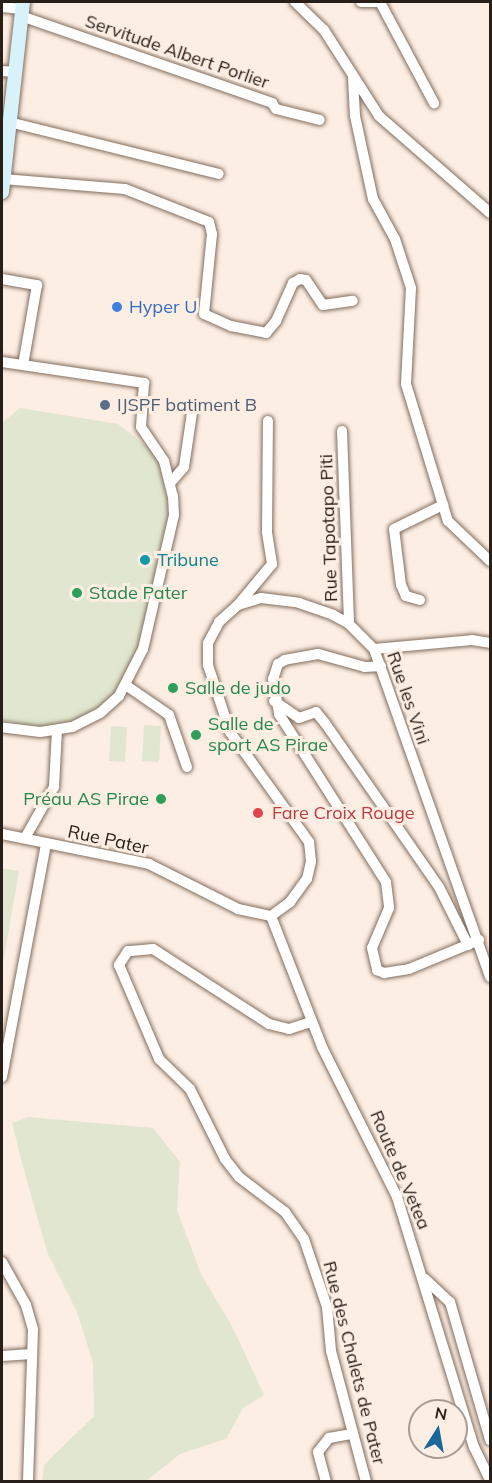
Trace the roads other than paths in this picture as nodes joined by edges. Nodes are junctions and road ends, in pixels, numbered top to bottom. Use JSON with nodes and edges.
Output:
{"nodes":[{"id":1,"x":295,"y":2,"type":"edge"},
{"id":2,"x":361,"y":2,"type":"edge"},
{"id":3,"x":378,"y":2,"type":"edge"},
{"id":4,"x":2,"y":7,"type":"edge"},
{"id":5,"x":22,"y":9,"type":"edge"},
{"id":6,"x":8,"y":71,"type":"edge"},
{"id":7,"x":353,"y":78,"type":"junction"},
{"id":8,"x":434,"y":103,"type":"dead end"},
{"id":9,"x":320,"y":120,"type":"dead end"},
{"id":10,"x":9,"y":122,"type":"junction"},
{"id":11,"x":4,"y":139,"type":"edge"},
{"id":12,"x":219,"y":174,"type":"dead end"},
{"id":13,"x":2,"y":181,"type":"edge"},
{"id":14,"x":490,"y":213,"type":"edge"},
{"id":15,"x":2,"y":279,"type":"edge"},
{"id":16,"x":353,"y":301,"type":"dead end"},
{"id":17,"x":2,"y":362,"type":"edge"},
{"id":18,"x":23,"y":365,"type":"junction"},
{"id":19,"x":192,"y":413,"type":"dead end"},
{"id":20,"x":268,"y":421,"type":"dead end"},
{"id":21,"x":342,"y":430,"type":"dead end"},
{"id":22,"x":171,"y":482,"type":"junction"},
{"id":23,"x":442,"y":505,"type":"junction"},
{"id":24,"x":490,"y":561,"type":"edge"},
{"id":25,"x":420,"y":600,"type":"dead end"},
{"id":26,"x":238,"y":605,"type":"junction"},
{"id":27,"x":349,"y":624,"type":"junction"},
{"id":28,"x":490,"y":643,"type":"edge"},
{"id":29,"x":374,"y":649,"type":"junction"},
{"id":30,"x":381,"y":666,"type":"junction"},
{"id":31,"x":127,"y":686,"type":"junction"},
{"id":32,"x":274,"y":700,"type":"junction"},
{"id":33,"x":2,"y":726,"type":"edge"},
{"id":34,"x":57,"y":730,"type":"junction"},
{"id":35,"x":187,"y":767,"type":"dead end"},
{"id":36,"x":2,"y":834,"type":"edge"},
{"id":37,"x":25,"y":838,"type":"junction"},
{"id":38,"x":46,"y":844,"type":"junction"},
{"id":39,"x":271,"y":916,"type":"junction"},
{"id":40,"x":474,"y":943,"type":"junction"},
{"id":41,"x":490,"y":977,"type":"edge"},
{"id":42,"x":311,"y":1022,"type":"junction"},
{"id":43,"x":2,"y":1077,"type":"edge"},
{"id":44,"x":2,"y":1262,"type":"edge"},
{"id":45,"x":425,"y":1279,"type":"junction"},
{"id":46,"x":32,"y":1354,"type":"junction"},
{"id":47,"x":2,"y":1356,"type":"edge"},
{"id":48,"x":351,"y":1434,"type":"junction"},
{"id":49,"x":490,"y":1440,"type":"edge"},
{"id":50,"x":490,"y":1480,"type":"edge"},
{"id":51,"x":28,"y":1482,"type":"edge"},
{"id":52,"x":326,"y":1482,"type":"edge"},
{"id":53,"x":366,"y":1482,"type":"edge"}],
"edges":[{"from":1,"to":7,"type":"street"},
{"from":2,"to":3,"type":"street"},
{"from":3,"to":8,"type":"street"},
{"from":4,"to":5,"type":"street","name":"Servitude Albert Porlier"},
{"from":5,"to":6,"type":"main road"},
{"from":5,"to":9,"type":"street","name":"Servitude Albert Porlier"},
{"from":6,"to":10,"type":"main road"},
{"from":7,"to":14,"type":"street"},
{"from":7,"to":23,"type":"street"},
{"from":10,"to":11,"type":"main road"},
{"from":10,"to":12,"type":"street"},
{"from":11,"to":13,"type":"main road"},
{"from":13,"to":16,"type":"street"},
{"from":15,"to":18,"type":"street"},
{"from":17,"to":18,"type":"street"},
{"from":18,"to":22,"type":"street"},
{"from":19,"to":22,"type":"street"},
{"from":20,"to":26,"type":"street"},
{"from":21,"to":27,"type":"street","name":"Rue Tapotapo Piti"},
{"from":22,"to":31,"type":"street"},
{"from":23,"to":24,"type":"street"},
{"from":23,"to":25,"type":"street"},
{"from":26,"to":27,"type":"street","name":"Rue les Vini"},
{"from":26,"to":39,"type":"street"},
{"from":27,"to":29,"type":"street","name":"Rue les Vini"},
{"from":28,"to":29,"type":"street"},
{"from":29,"to":30,"type":"street","name":"Rue les Vini"},
{"from":30,"to":32,"type":"street"},
{"from":30,"to":40,"type":"street","name":"Rue les Vini"},
{"from":31,"to":34,"type":"street"},
{"from":31,"to":35,"type":"street"},
{"from":32,"to":40,"type":"street"},
{"from":32,"to":40,"type":"street"},
{"from":33,"to":34,"type":"street"},
{"from":34,"to":37,"type":"street"},
{"from":36,"to":37,"type":"street","name":"Rue Pater"},
{"from":37,"to":38,"type":"street","name":"Rue Pater"},
{"from":38,"to":39,"type":"street","name":"Rue Pater"},
{"from":38,"to":43,"type":"street"},
{"from":39,"to":42,"type":"street","name":"Route de Vetea"},
{"from":40,"to":41,"type":"street","name":"Rue les Vini"},
{"from":42,"to":45,"type":"street","name":"Route de Vetea"},
{"from":42,"to":48,"type":"street","name":"Rue des Chalets de Pater"},
{"from":44,"to":46,"type":"street"},
{"from":45,"to":49,"type":"street"},
{"from":45,"to":50,"type":"street","name":"Route de Vetea"},
{"from":46,"to":47,"type":"street"},
{"from":46,"to":51,"type":"street"},
{"from":48,"to":52,"type":"street"},
{"from":48,"to":53,"type":"street","name":"Rue des Chalets de Pater"}]}
